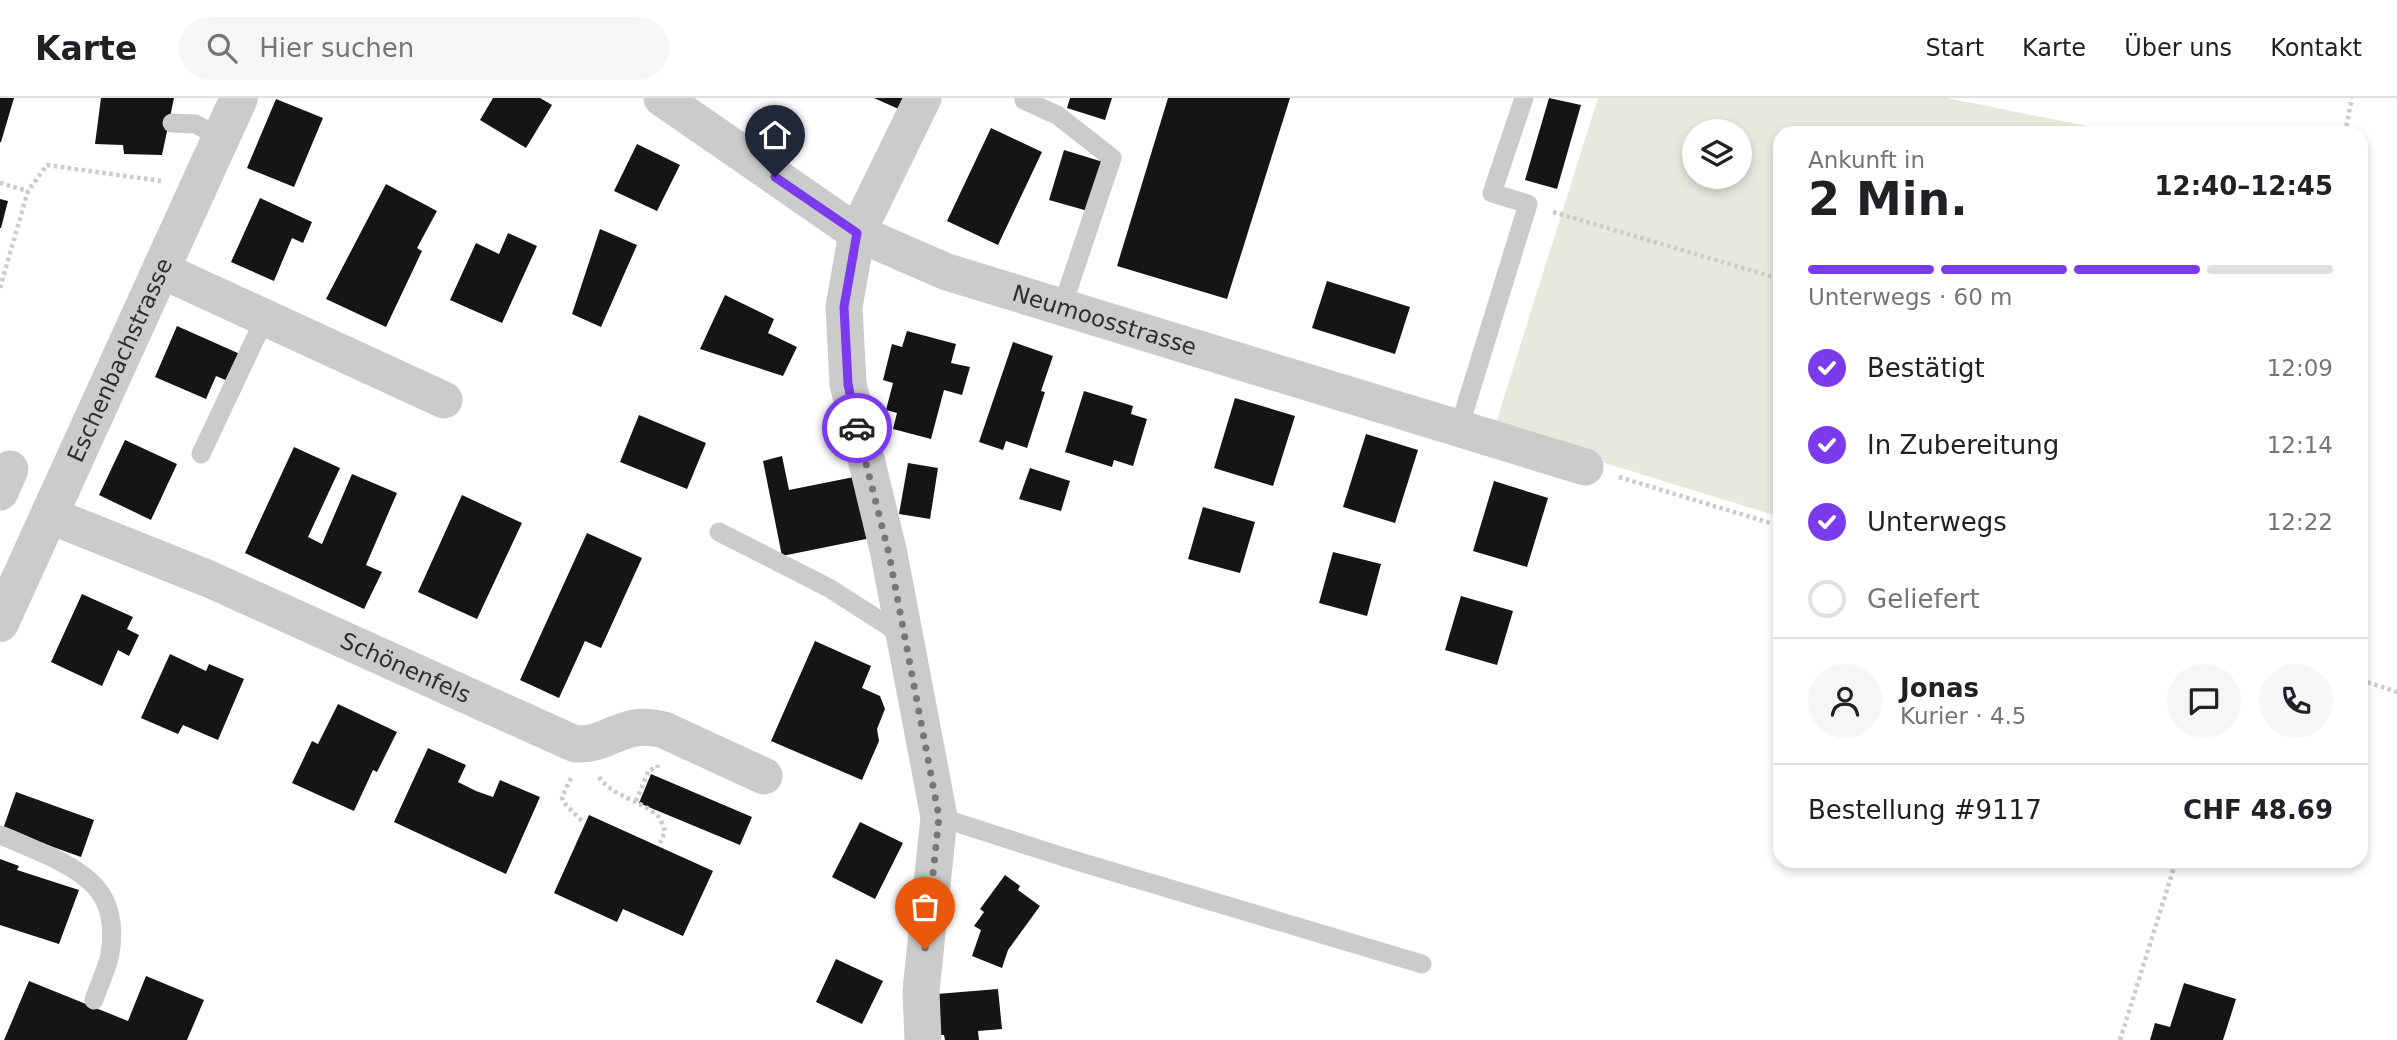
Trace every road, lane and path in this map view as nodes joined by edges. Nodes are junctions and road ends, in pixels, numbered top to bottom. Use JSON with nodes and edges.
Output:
{"nodes":[{"id":1,"x":239,"y":98,"type":"edge"},
{"id":2,"x":662,"y":98,"type":"edge"},
{"id":3,"x":923,"y":98,"type":"edge"},
{"id":4,"x":1025,"y":98,"type":"edge"},
{"id":5,"x":1524,"y":98,"type":"edge"},
{"id":6,"x":2352,"y":98,"type":"edge"},
{"id":7,"x":172,"y":123,"type":"dead end"},
{"id":8,"x":2346,"y":126,"type":"edge"},
{"id":9,"x":221,"y":137,"type":"junction"},
{"id":10,"x":0,"y":183,"type":"edge"},
{"id":11,"x":169,"y":183,"type":"dead end"},
{"id":12,"x":28,"y":191,"type":"junction"},
{"id":13,"x":1528,"y":204,"type":"junction"},
{"id":14,"x":857,"y":233,"type":"junction"},
{"id":15,"x":161,"y":270,"type":"junction"},
{"id":16,"x":1773,"y":277,"type":"edge"},
{"id":17,"x":0,"y":288,"type":"edge"},
{"id":18,"x":1062,"y":307,"type":"junction"},
{"id":19,"x":265,"y":318,"type":"junction"},
{"id":20,"x":444,"y":400,"type":"dead end"},
{"id":21,"x":1459,"y":428,"type":"junction"},
{"id":22,"x":201,"y":454,"type":"dead end"},
{"id":23,"x":1585,"y":467,"type":"joint"},
{"id":24,"x":49,"y":515,"type":"junction"},
{"id":25,"x":1773,"y":524,"type":"edge"},
{"id":26,"x":719,"y":532,"type":"dead end"},
{"id":27,"x":0,"y":623,"type":"edge"},
{"id":28,"x":905,"y":636,"type":"junction"},
{"id":29,"x":2368,"y":682,"type":"edge"},
{"id":30,"x":2397,"y":692,"type":"edge"},
{"id":31,"x":584,"y":745,"type":"junction"},
{"id":32,"x":764,"y":776,"type":"dead end"},
{"id":33,"x":939,"y":817,"type":"junction"},
{"id":34,"x":583,"y":822,"type":"dead end"},
{"id":35,"x":0,"y":835,"type":"edge"},
{"id":36,"x":660,"y":843,"type":"dead end"},
{"id":37,"x":2174,"y":868,"type":"edge"},
{"id":38,"x":1422,"y":964,"type":"dead end"},
{"id":39,"x":94,"y":1000,"type":"dead end"},
{"id":40,"x":923,"y":1040,"type":"edge"},
{"id":41,"x":2120,"y":1040,"type":"edge"}],
"edges":[{"from":1,"to":9,"type":"street","name":"Eschenbachstrasse"},
{"from":2,"to":14,"type":"street","name":"Neumoosstrasse"},
{"from":3,"to":14,"type":"street"},
{"from":4,"to":18,"type":"lane"},
{"from":5,"to":13,"type":"lane"},
{"from":6,"to":8,"type":"path"},
{"from":7,"to":9,"type":"lane"},
{"from":9,"to":15,"type":"street","name":"Eschenbachstrasse"},
{"from":10,"to":12,"type":"path"},
{"from":11,"to":12,"type":"path"},
{"from":12,"to":17,"type":"path"},
{"from":13,"to":16,"type":"path"},
{"from":13,"to":21,"type":"lane"},
{"from":14,"to":18,"type":"street","name":"Neumoosstrasse"},
{"from":14,"to":28,"type":"street"},
{"from":15,"to":19,"type":"street"},
{"from":15,"to":24,"type":"street","name":"Eschenbachstrasse"},
{"from":18,"to":21,"type":"street","name":"Neumoosstrasse"},
{"from":19,"to":20,"type":"street"},
{"from":19,"to":22,"type":"lane"},
{"from":21,"to":23,"type":"street","name":"Neumoosstrasse"},
{"from":23,"to":25,"type":"path"},
{"from":24,"to":27,"type":"street","name":"Eschenbachstrasse"},
{"from":24,"to":31,"type":"street","name":"Schönenfels"},
{"from":26,"to":28,"type":"lane"},
{"from":28,"to":33,"type":"street"},
{"from":29,"to":30,"type":"path"},
{"from":31,"to":32,"type":"street"},
{"from":31,"to":34,"type":"path"},
{"from":31,"to":36,"type":"path"},
{"from":33,"to":38,"type":"lane"},
{"from":33,"to":40,"type":"street"},
{"from":35,"to":39,"type":"lane"},
{"from":37,"to":41,"type":"path"}]}
